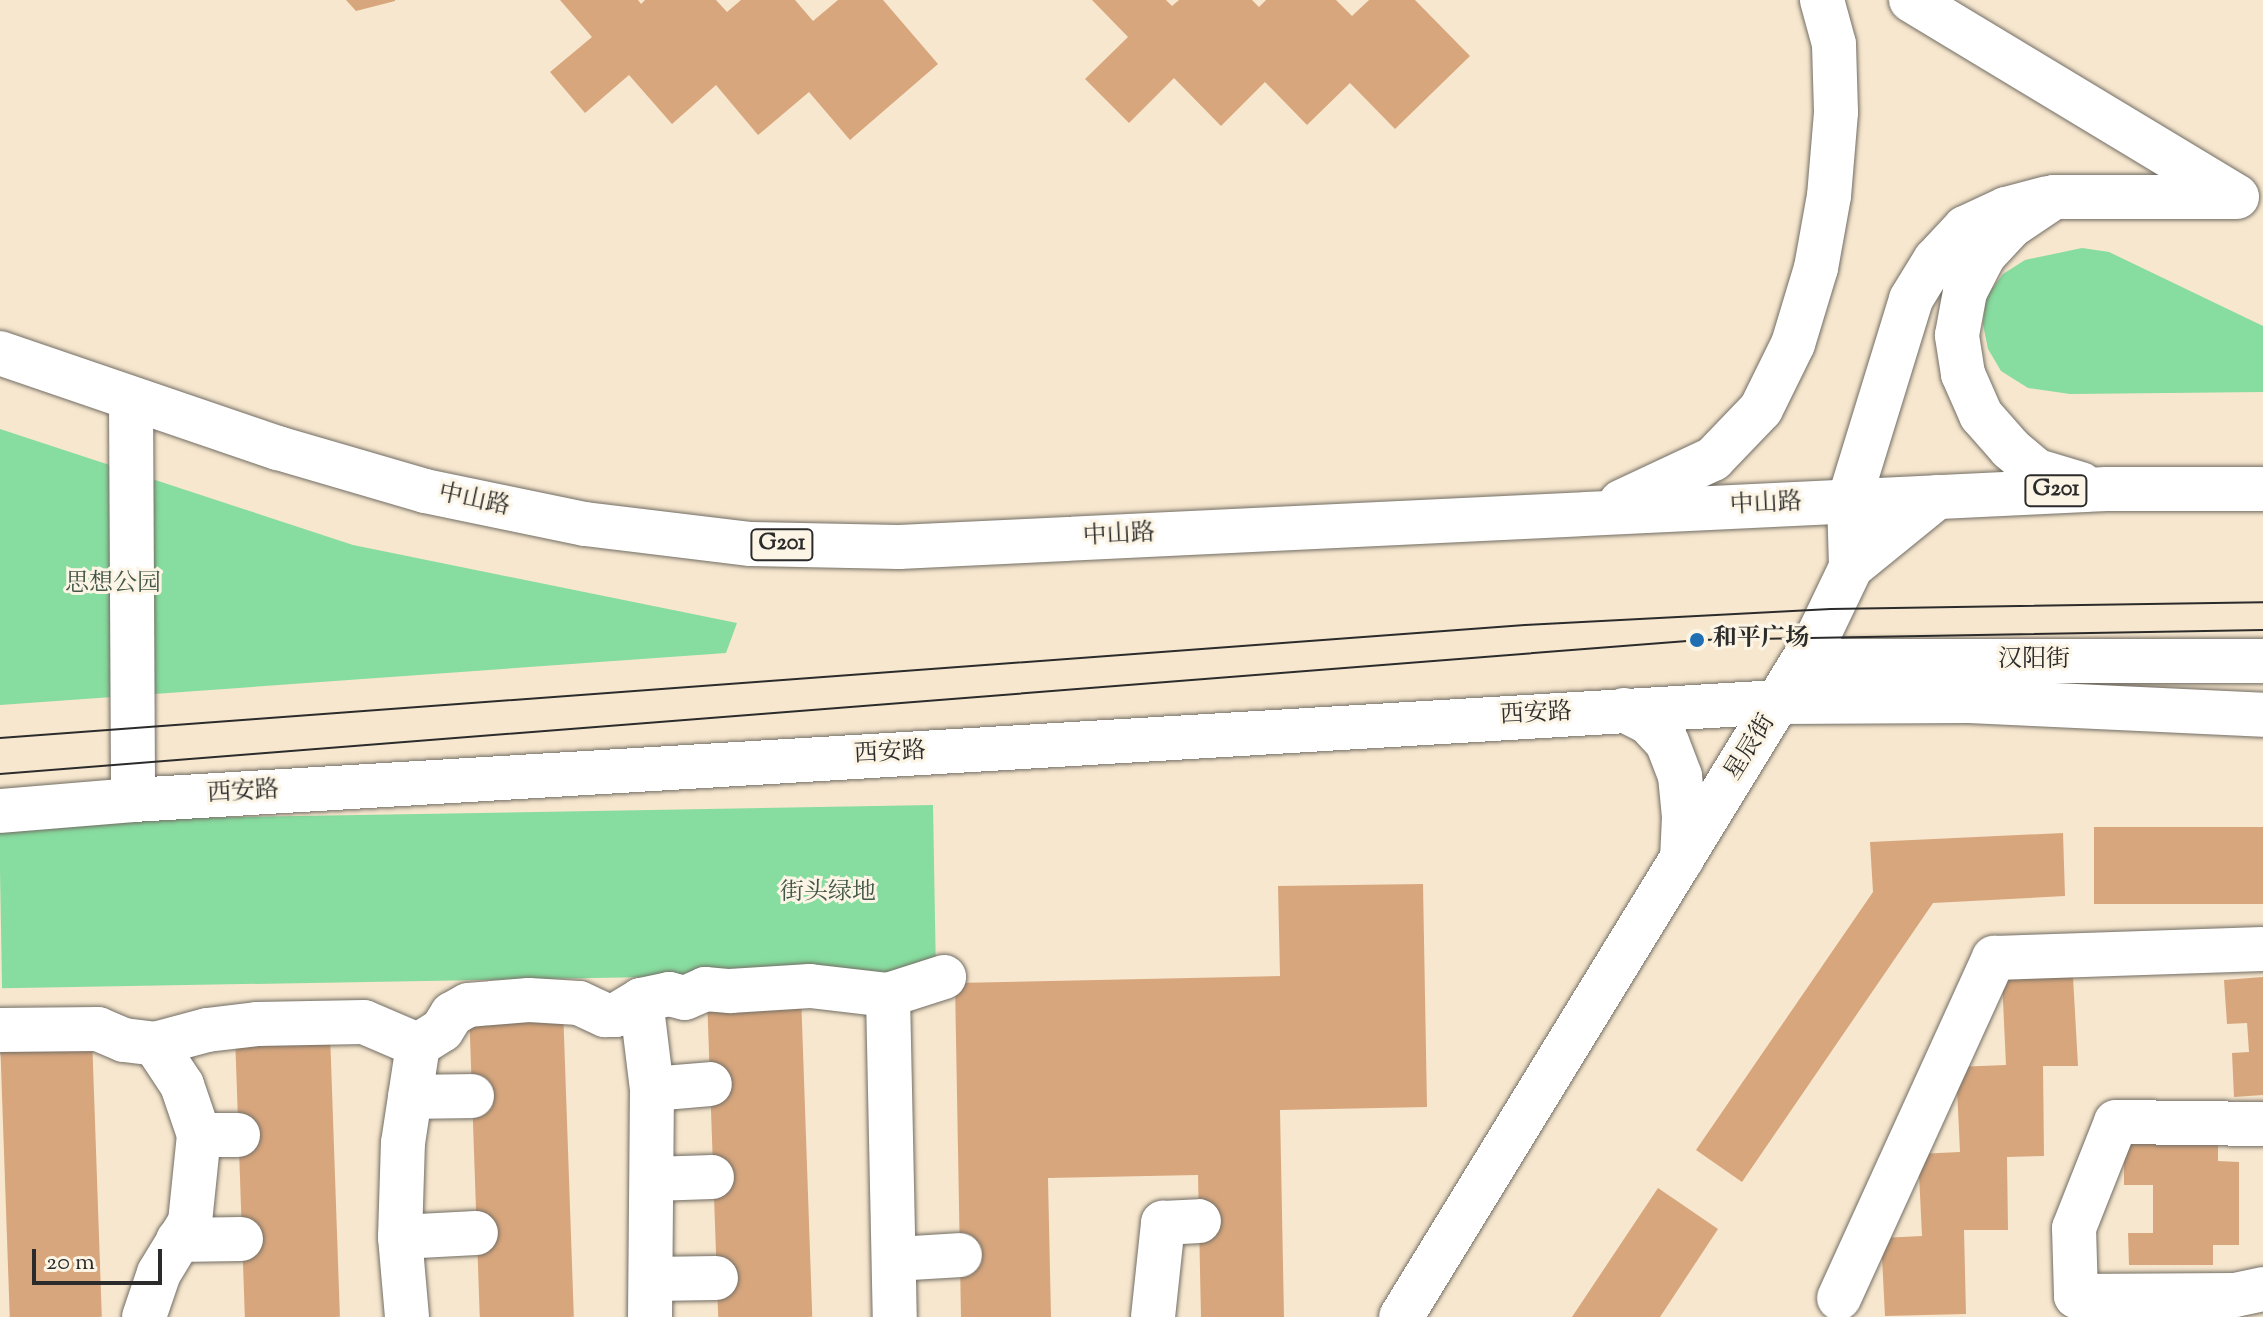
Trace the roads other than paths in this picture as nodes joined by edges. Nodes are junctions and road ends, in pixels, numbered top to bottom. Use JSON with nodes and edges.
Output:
{"nodes":[{"id":1,"x":1822,"y":0,"type":"edge"},
{"id":2,"x":1911,"y":0,"type":"edge"},
{"id":3,"x":2054,"y":197,"type":"junction"},
{"id":4,"x":2250,"y":203,"type":"edge"},
{"id":5,"x":0,"y":353,"type":"edge"},
{"id":6,"x":131,"y":400,"type":"junction"},
{"id":7,"x":2107,"y":489,"type":"junction"},
{"id":8,"x":2263,"y":489,"type":"edge"},
{"id":9,"x":1937,"y":497,"type":"junction"},
{"id":10,"x":1849,"y":501,"type":"junction"},
{"id":11,"x":1589,"y":514,"type":"junction"},
{"id":12,"x":1851,"y":567,"type":"junction"},
{"id":13,"x":1805,"y":661,"type":"junction"},
{"id":14,"x":2263,"y":661,"type":"edge"},
{"id":15,"x":1779,"y":702,"type":"junction"},
{"id":16,"x":1624,"y":710,"type":"junction"},
{"id":17,"x":2263,"y":715,"type":"edge"},
{"id":18,"x":133,"y":800,"type":"junction"},
{"id":19,"x":0,"y":811,"type":"edge"},
{"id":20,"x":1682,"y":861,"type":"junction"},
{"id":21,"x":2263,"y":949,"type":"edge"},
{"id":22,"x":944,"y":977,"type":"dead end"},
{"id":23,"x":888,"y":995,"type":"junction"},
{"id":24,"x":641,"y":1000,"type":"junction"},
{"id":25,"x":0,"y":1030,"type":"edge"},
{"id":26,"x":155,"y":1044,"type":"junction"},
{"id":27,"x":418,"y":1045,"type":"junction"},
{"id":28,"x":710,"y":1084,"type":"dead end"},
{"id":29,"x":652,"y":1089,"type":"junction"},
{"id":30,"x":472,"y":1096,"type":"dead end"},
{"id":31,"x":410,"y":1097,"type":"junction"},
{"id":32,"x":2263,"y":1124,"type":"edge"},
{"id":33,"x":712,"y":1177,"type":"dead end"},
{"id":34,"x":653,"y":1179,"type":"junction"},
{"id":35,"x":1199,"y":1221,"type":"dead end"},
{"id":36,"x":476,"y":1233,"type":"dead end"},
{"id":37,"x":400,"y":1237,"type":"junction"},
{"id":38,"x":241,"y":1239,"type":"dead end"},
{"id":39,"x":178,"y":1240,"type":"junction"},
{"id":40,"x":960,"y":1255,"type":"dead end"},
{"id":41,"x":895,"y":1259,"type":"junction"},
{"id":42,"x":716,"y":1278,"type":"dead end"},
{"id":43,"x":2263,"y":1289,"type":"edge"},
{"id":44,"x":651,"y":1298,"type":"edge"},
{"id":45,"x":1839,"y":1298,"type":"dead end"},
{"id":46,"x":144,"y":1317,"type":"edge"},
{"id":47,"x":407,"y":1317,"type":"edge"},
{"id":48,"x":895,"y":1317,"type":"edge"},
{"id":49,"x":1153,"y":1317,"type":"edge"},
{"id":50,"x":1401,"y":1317,"type":"edge"}],
"edges":[{"from":1,"to":11,"type":"main road"},
{"from":2,"to":4,"type":"main road"},
{"from":3,"to":4,"type":"main road","name":"星辰街"},
{"from":3,"to":7,"type":"main road"},
{"from":3,"to":10,"type":"main road","name":"星辰街"},
{"from":5,"to":6,"type":"main road","name":"中山路","number":"G201"},
{"from":6,"to":11,"type":"main road","name":"中山路","number":"G201"},
{"from":6,"to":18,"type":"main road"},
{"from":7,"to":8,"type":"main road","name":"中山路","number":"G201"},
{"from":7,"to":9,"type":"main road","name":"中山路","number":"G201"},
{"from":9,"to":10,"type":"main road","name":"中山路","number":"G201"},
{"from":9,"to":12,"type":"main road"},
{"from":10,"to":11,"type":"main road","name":"中山路","number":"G201"},
{"from":10,"to":12,"type":"main road","name":"星辰街"},
{"from":12,"to":13,"type":"main road","name":"星辰街"},
{"from":13,"to":14,"type":"main road","name":"汉阳街"},
{"from":13,"to":15,"type":"main road","name":"星辰街"},
{"from":15,"to":16,"type":"main road","name":"西安路"},
{"from":15,"to":17,"type":"main road","name":"西安路"},
{"from":15,"to":20,"type":"main road","name":"星辰街"},
{"from":16,"to":18,"type":"main road","name":"西安路"},
{"from":16,"to":20,"type":"main road"},
{"from":18,"to":19,"type":"main road","name":"西安路"},
{"from":20,"to":50,"type":"main road","name":"星辰街"},
{"from":21,"to":45,"type":"main road"},
{"from":22,"to":23,"type":"main road"},
{"from":23,"to":24,"type":"main road"},
{"from":23,"to":41,"type":"main road"},
{"from":24,"to":27,"type":"main road"},
{"from":24,"to":29,"type":"main road"},
{"from":25,"to":26,"type":"main road"},
{"from":26,"to":27,"type":"main road"},
{"from":26,"to":39,"type":"main road"},
{"from":27,"to":31,"type":"main road"},
{"from":28,"to":29,"type":"main road"},
{"from":29,"to":34,"type":"main road"},
{"from":30,"to":31,"type":"main road"},
{"from":31,"to":37,"type":"main road"},
{"from":32,"to":43,"type":"main road"},
{"from":33,"to":34,"type":"main road"},
{"from":34,"to":44,"type":"main road"},
{"from":35,"to":49,"type":"main road"},
{"from":36,"to":37,"type":"main road"},
{"from":37,"to":47,"type":"main road"},
{"from":38,"to":39,"type":"main road"},
{"from":39,"to":46,"type":"main road"},
{"from":40,"to":41,"type":"main road"},
{"from":41,"to":48,"type":"main road"},
{"from":42,"to":44,"type":"main road"}]}
